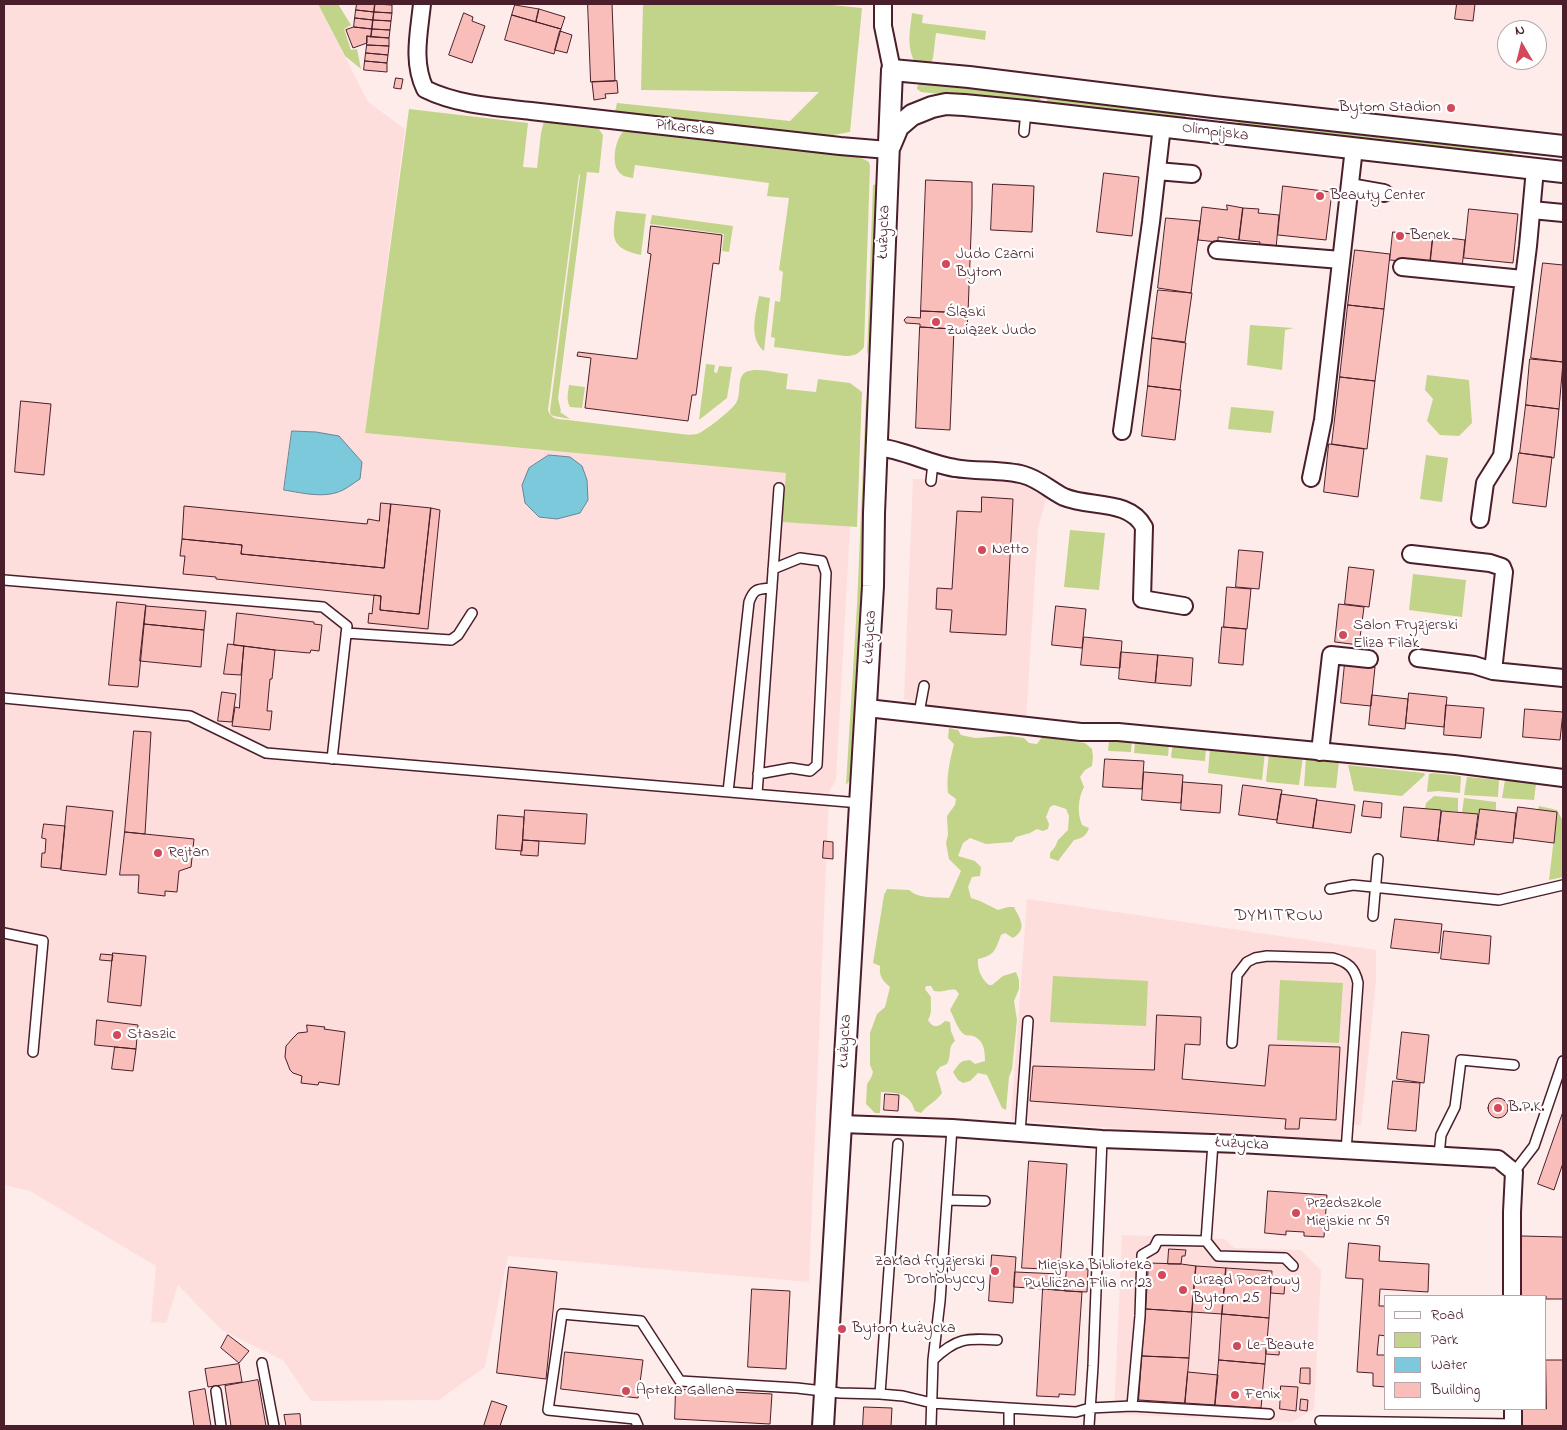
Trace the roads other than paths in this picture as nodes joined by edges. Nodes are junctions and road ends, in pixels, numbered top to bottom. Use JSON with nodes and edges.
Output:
{"nodes":[{"id":1,"x":422,"y":4,"type":"edge"},
{"id":2,"x":883,"y":4,"type":"edge"},
{"id":3,"x":892,"y":70,"type":"junction"},
{"id":4,"x":1213,"y":107,"type":"junction"},
{"id":5,"x":1026,"y":111,"type":"junction"},
{"id":6,"x":1162,"y":126,"type":"junction"},
{"id":7,"x":1024,"y":132,"type":"dead end"},
{"id":8,"x":1210,"y":132,"type":"junction"},
{"id":9,"x":1563,"y":146,"type":"edge"},
{"id":10,"x":1354,"y":148,"type":"junction"},
{"id":11,"x":888,"y":150,"type":"junction"},
{"id":12,"x":1535,"y":168,"type":"junction"},
{"id":13,"x":1157,"y":171,"type":"junction"},
{"id":14,"x":1563,"y":172,"type":"edge"},
{"id":15,"x":1192,"y":174,"type":"dead end"},
{"id":16,"x":1350,"y":187,"type":"junction"},
{"id":17,"x":1384,"y":193,"type":"dead end"},
{"id":18,"x":1532,"y":210,"type":"junction"},
{"id":19,"x":1563,"y":213,"type":"edge"},
{"id":20,"x":1217,"y":250,"type":"dead end"},
{"id":21,"x":1341,"y":260,"type":"junction"},
{"id":22,"x":1402,"y":267,"type":"dead end"},
{"id":23,"x":1523,"y":279,"type":"junction"},
{"id":24,"x":1122,"y":431,"type":"dead end"},
{"id":25,"x":877,"y":447,"type":"junction"},
{"id":26,"x":933,"y":464,"type":"junction"},
{"id":27,"x":1311,"y":478,"type":"dead end"},
{"id":28,"x":931,"y":481,"type":"dead end"},
{"id":29,"x":779,"y":488,"type":"dead end"},
{"id":30,"x":1480,"y":519,"type":"dead end"},
{"id":31,"x":1411,"y":554,"type":"dead end"},
{"id":32,"x":773,"y":569,"type":"junction"},
{"id":33,"x":4,"y":580,"type":"edge"},
{"id":34,"x":772,"y":588,"type":"junction"},
{"id":35,"x":1184,"y":606,"type":"dead end"},
{"id":36,"x":472,"y":613,"type":"dead end"},
{"id":37,"x":346,"y":633,"type":"junction"},
{"id":38,"x":1418,"y":658,"type":"dead end"},
{"id":39,"x":1369,"y":659,"type":"dead end"},
{"id":40,"x":1493,"y":671,"type":"junction"},
{"id":41,"x":1563,"y":678,"type":"edge"},
{"id":42,"x":924,"y":686,"type":"dead end"},
{"id":43,"x":4,"y":698,"type":"edge"},
{"id":44,"x":867,"y":708,"type":"junction"},
{"id":45,"x":919,"y":713,"type":"junction"},
{"id":46,"x":1320,"y":752,"type":"junction"},
{"id":47,"x":332,"y":758,"type":"junction"},
{"id":48,"x":758,"y":774,"type":"junction"},
{"id":49,"x":1563,"y":778,"type":"edge"},
{"id":50,"x":728,"y":792,"type":"junction"},
{"id":51,"x":757,"y":794,"type":"junction"},
{"id":52,"x":860,"y":803,"type":"junction"},
{"id":53,"x":1378,"y":859,"type":"dead end"},
{"id":54,"x":1563,"y":885,"type":"edge"},
{"id":55,"x":1375,"y":888,"type":"junction"},
{"id":56,"x":1330,"y":890,"type":"dead end"},
{"id":57,"x":1373,"y":916,"type":"dead end"},
{"id":58,"x":4,"y":933,"type":"edge"},
{"id":59,"x":1028,"y":1021,"type":"dead end"},
{"id":60,"x":1232,"y":1043,"type":"dead end"},
{"id":61,"x":33,"y":1052,"type":"dead end"},
{"id":62,"x":1563,"y":1061,"type":"edge"},
{"id":63,"x":1514,"y":1065,"type":"dead end"},
{"id":64,"x":841,"y":1124,"type":"junction"},
{"id":65,"x":952,"y":1128,"type":"junction"},
{"id":66,"x":1020,"y":1133,"type":"junction"},
{"id":67,"x":1102,"y":1139,"type":"junction"},
{"id":68,"x":1213,"y":1143,"type":"junction"},
{"id":69,"x":898,"y":1144,"type":"dead end"},
{"id":70,"x":1346,"y":1151,"type":"junction"},
{"id":71,"x":1439,"y":1155,"type":"junction"},
{"id":72,"x":1514,"y":1172,"type":"junction"},
{"id":73,"x":947,"y":1200,"type":"junction"},
{"id":74,"x":985,"y":1202,"type":"dead end"},
{"id":75,"x":1206,"y":1241,"type":"junction"},
{"id":76,"x":1293,"y":1266,"type":"dead end"},
{"id":77,"x":1512,"y":1295,"type":"edge"},
{"id":78,"x":996,"y":1340,"type":"dead end"},
{"id":79,"x":933,"y":1360,"type":"junction"},
{"id":80,"x":262,"y":1363,"type":"dead end"},
{"id":81,"x":216,"y":1391,"type":"dead end"},
{"id":82,"x":825,"y":1392,"type":"junction"},
{"id":83,"x":880,"y":1394,"type":"junction"},
{"id":84,"x":932,"y":1403,"type":"junction"},
{"id":85,"x":1132,"y":1406,"type":"junction"},
{"id":86,"x":1009,"y":1408,"type":"junction"},
{"id":87,"x":1090,"y":1408,"type":"junction"},
{"id":88,"x":1269,"y":1414,"type":"dead end"},
{"id":89,"x":1513,"y":1420,"type":"edge"},
{"id":90,"x":1320,"y":1421,"type":"dead end"},
{"id":91,"x":221,"y":1426,"type":"edge"},
{"id":92,"x":274,"y":1426,"type":"edge"},
{"id":93,"x":638,"y":1426,"type":"edge"},
{"id":94,"x":823,"y":1426,"type":"edge"},
{"id":95,"x":932,"y":1426,"type":"edge"},
{"id":96,"x":1009,"y":1426,"type":"edge"},
{"id":97,"x":1089,"y":1426,"type":"edge"}],
"edges":[{"from":1,"to":11,"type":"street","name":"Piłkarska"},
{"from":2,"to":3,"type":"street"},
{"from":3,"to":4,"type":"street","name":"Olimpijska"},
{"from":3,"to":11,"type":"street"},
{"from":4,"to":8,"type":"street"},
{"from":4,"to":9,"type":"street","name":"Olimpijska"},
{"from":5,"to":6,"type":"street","name":"Olimpijska"},
{"from":5,"to":7,"type":"lane"},
{"from":5,"to":11,"type":"street","name":"Olimpijska"},
{"from":6,"to":8,"type":"street","name":"Olimpijska"},
{"from":6,"to":13,"type":"street"},
{"from":8,"to":10,"type":"street","name":"Olimpijska"},
{"from":10,"to":12,"type":"street","name":"Olimpijska"},
{"from":10,"to":16,"type":"street"},
{"from":11,"to":25,"type":"street","name":"Łużycka"},
{"from":12,"to":14,"type":"street","name":"Olimpijska"},
{"from":12,"to":18,"type":"street"},
{"from":13,"to":15,"type":"street"},
{"from":13,"to":24,"type":"street"},
{"from":16,"to":17,"type":"street"},
{"from":16,"to":21,"type":"street"},
{"from":18,"to":19,"type":"street"},
{"from":18,"to":23,"type":"street"},
{"from":20,"to":21,"type":"street"},
{"from":21,"to":27,"type":"street"},
{"from":22,"to":23,"type":"street"},
{"from":23,"to":30,"type":"street"},
{"from":25,"to":26,"type":"street"},
{"from":25,"to":44,"type":"street","name":"Łużycka"},
{"from":26,"to":28,"type":"lane"},
{"from":26,"to":35,"type":"street"},
{"from":29,"to":32,"type":"lane"},
{"from":31,"to":40,"type":"street"},
{"from":32,"to":34,"type":"lane"},
{"from":32,"to":48,"type":"lane"},
{"from":33,"to":37,"type":"lane"},
{"from":34,"to":48,"type":"lane"},
{"from":34,"to":50,"type":"lane"},
{"from":36,"to":37,"type":"lane"},
{"from":37,"to":47,"type":"lane"},
{"from":38,"to":40,"type":"street"},
{"from":39,"to":46,"type":"street"},
{"from":40,"to":41,"type":"street"},
{"from":42,"to":45,"type":"lane"},
{"from":43,"to":47,"type":"lane"},
{"from":44,"to":45,"type":"street"},
{"from":44,"to":52,"type":"street","name":"Łużycka"},
{"from":45,"to":46,"type":"street"},
{"from":46,"to":49,"type":"street"},
{"from":47,"to":50,"type":"lane"},
{"from":48,"to":51,"type":"lane"},
{"from":50,"to":51,"type":"lane"},
{"from":51,"to":52,"type":"lane"},
{"from":52,"to":64,"type":"street","name":"Łużycka"},
{"from":53,"to":55,"type":"lane"},
{"from":54,"to":55,"type":"lane"},
{"from":55,"to":56,"type":"lane"},
{"from":55,"to":57,"type":"lane"},
{"from":58,"to":61,"type":"lane"},
{"from":59,"to":66,"type":"lane"},
{"from":60,"to":70,"type":"lane"},
{"from":62,"to":72,"type":"lane"},
{"from":63,"to":71,"type":"lane"},
{"from":64,"to":65,"type":"street","name":"Łużycka"},
{"from":64,"to":82,"type":"street","name":"Łużycka"},
{"from":65,"to":66,"type":"street","name":"Łużycka"},
{"from":65,"to":73,"type":"lane"},
{"from":66,"to":67,"type":"street","name":"Łużycka"},
{"from":67,"to":68,"type":"street","name":"Łużycka"},
{"from":67,"to":87,"type":"lane"},
{"from":68,"to":70,"type":"street","name":"Łużycka"},
{"from":68,"to":75,"type":"lane"},
{"from":69,"to":83,"type":"lane"},
{"from":70,"to":71,"type":"street","name":"Łużycka"},
{"from":71,"to":72,"type":"street","name":"Łużycka"},
{"from":72,"to":77,"type":"street"},
{"from":73,"to":74,"type":"lane"},
{"from":73,"to":79,"type":"lane"},
{"from":75,"to":76,"type":"lane"},
{"from":75,"to":85,"type":"lane"},
{"from":78,"to":79,"type":"lane"},
{"from":79,"to":84,"type":"lane"},
{"from":80,"to":92,"type":"lane"},
{"from":81,"to":91,"type":"lane"},
{"from":82,"to":83,"type":"lane"},
{"from":82,"to":93,"type":"lane"},
{"from":82,"to":94,"type":"street","name":"Łużycka"},
{"from":83,"to":84,"type":"lane"},
{"from":84,"to":86,"type":"lane"},
{"from":84,"to":95,"type":"lane"},
{"from":85,"to":87,"type":"lane"},
{"from":85,"to":88,"type":"lane"},
{"from":86,"to":87,"type":"lane"},
{"from":86,"to":96,"type":"lane"},
{"from":87,"to":97,"type":"lane"},
{"from":89,"to":90,"type":"lane"}]}
